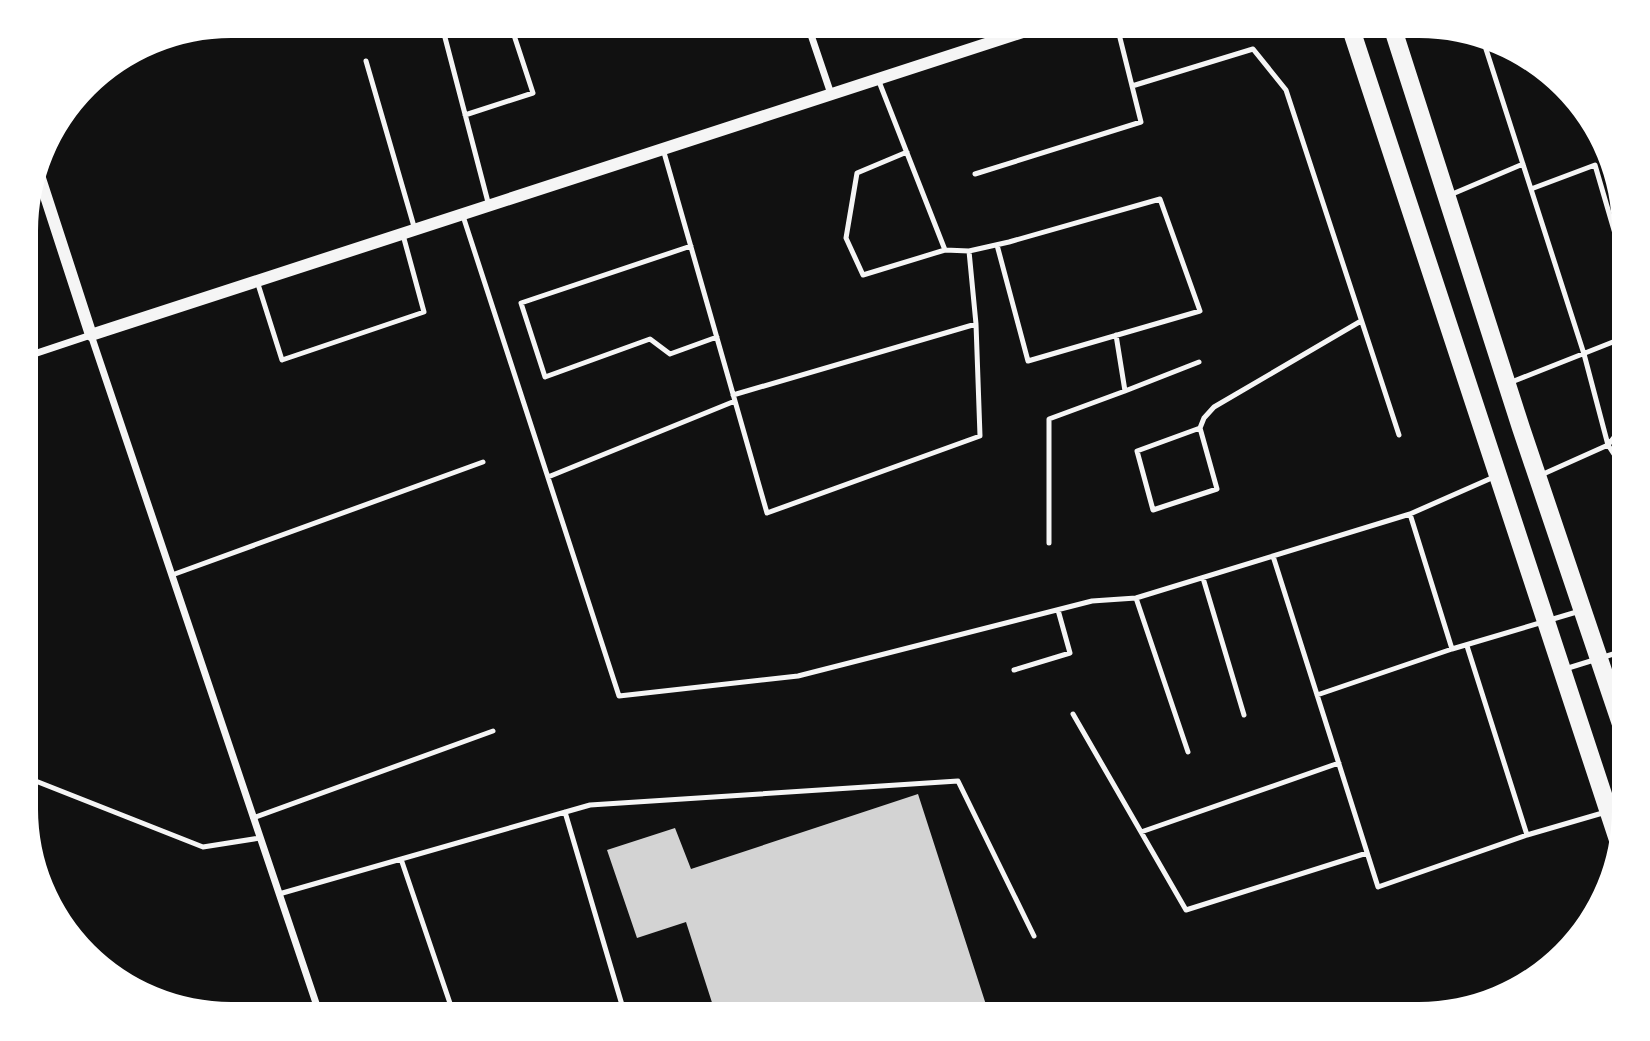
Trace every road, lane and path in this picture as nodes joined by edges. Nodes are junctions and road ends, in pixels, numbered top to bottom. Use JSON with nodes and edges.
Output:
{"nodes":[{"id":1,"x":445,"y":39,"type":"edge"},
{"id":2,"x":515,"y":39,"type":"edge"},
{"id":3,"x":812,"y":39,"type":"edge"},
{"id":4,"x":1001,"y":39,"type":"edge"},
{"id":5,"x":1120,"y":39,"type":"edge"},
{"id":6,"x":1354,"y":39,"type":"edge"},
{"id":7,"x":1396,"y":39,"type":"edge"},
{"id":8,"x":1487,"y":51,"type":"edge"},
{"id":9,"x":366,"y":61,"type":"dead end"},
{"id":10,"x":878,"y":79,"type":"junction"},
{"id":11,"x":1132,"y":86,"type":"junction"},
{"id":12,"x":831,"y":94,"type":"junction"},
{"id":13,"x":465,"y":116,"type":"junction"},
{"id":14,"x":663,"y":149,"type":"junction"},
{"id":15,"x":907,"y":152,"type":"junction"},
{"id":16,"x":1523,"y":164,"type":"junction"},
{"id":17,"x":975,"y":174,"type":"dead end"},
{"id":18,"x":43,"y":189,"type":"edge"},
{"id":19,"x":1531,"y":189,"type":"junction"},
{"id":20,"x":1447,"y":197,"type":"junction"},
{"id":21,"x":489,"y":206,"type":"junction"},
{"id":22,"x":462,"y":214,"type":"junction"},
{"id":23,"x":1611,"y":220,"type":"edge"},
{"id":24,"x":409,"y":232,"type":"junction"},
{"id":25,"x":997,"y":245,"type":"junction"},
{"id":26,"x":691,"y":246,"type":"junction"},
{"id":27,"x":945,"y":250,"type":"junction"},
{"id":28,"x":969,"y":251,"type":"junction"},
{"id":29,"x":257,"y":281,"type":"junction"},
{"id":30,"x":1362,"y":321,"type":"junction"},
{"id":31,"x":976,"y":324,"type":"junction"},
{"id":32,"x":91,"y":335,"type":"junction"},
{"id":33,"x":1116,"y":335,"type":"junction"},
{"id":34,"x":717,"y":337,"type":"junction"},
{"id":35,"x":1611,"y":343,"type":"edge"},
{"id":36,"x":38,"y":353,"type":"edge"},
{"id":37,"x":1584,"y":354,"type":"junction"},
{"id":38,"x":1199,"y":362,"type":"dead end"},
{"id":39,"x":1507,"y":384,"type":"junction"},
{"id":40,"x":1125,"y":391,"type":"junction"},
{"id":41,"x":734,"y":398,"type":"junction"},
{"id":42,"x":1200,"y":428,"type":"junction"},
{"id":43,"x":1399,"y":435,"type":"dead end"},
{"id":44,"x":1611,"y":441,"type":"edge"},
{"id":45,"x":1608,"y":445,"type":"junction"},
{"id":46,"x":1611,"y":450,"type":"edge"},
{"id":47,"x":483,"y":462,"type":"dead end"},
{"id":48,"x":1497,"y":476,"type":"junction"},
{"id":49,"x":1538,"y":476,"type":"junction"},
{"id":50,"x":548,"y":477,"type":"junction"},
{"id":51,"x":1410,"y":514,"type":"junction"},
{"id":52,"x":1049,"y":543,"type":"dead end"},
{"id":53,"x":1273,"y":556,"type":"junction"},
{"id":54,"x":172,"y":575,"type":"junction"},
{"id":55,"x":1203,"y":578,"type":"junction"},
{"id":56,"x":1136,"y":598,"type":"junction"},
{"id":57,"x":1058,"y":610,"type":"junction"},
{"id":58,"x":1584,"y":610,"type":"junction"},
{"id":59,"x":1545,"y":621,"type":"junction"},
{"id":60,"x":1467,"y":646,"type":"junction"},
{"id":61,"x":1452,"y":649,"type":"junction"},
{"id":62,"x":1611,"y":655,"type":"edge"},
{"id":63,"x":1601,"y":658,"type":"junction"},
{"id":64,"x":1014,"y":670,"type":"dead end"},
{"id":65,"x":1562,"y":670,"type":"junction"},
{"id":66,"x":1611,"y":691,"type":"edge"},
{"id":67,"x":1317,"y":695,"type":"junction"},
{"id":68,"x":1073,"y":714,"type":"dead end"},
{"id":69,"x":1244,"y":715,"type":"dead end"},
{"id":70,"x":493,"y":732,"type":"dead end"},
{"id":71,"x":1188,"y":752,"type":"dead end"},
{"id":72,"x":1339,"y":763,"type":"junction"},
{"id":73,"x":38,"y":782,"type":"edge"},
{"id":74,"x":1608,"y":811,"type":"junction"},
{"id":75,"x":565,"y":812,"type":"junction"},
{"id":76,"x":253,"y":818,"type":"junction"},
{"id":77,"x":1611,"y":820,"type":"edge"},
{"id":78,"x":1141,"y":832,"type":"junction"},
{"id":79,"x":1527,"y":835,"type":"junction"},
{"id":80,"x":260,"y":838,"type":"junction"},
{"id":81,"x":1367,"y":853,"type":"junction"},
{"id":82,"x":401,"y":859,"type":"junction"},
{"id":83,"x":279,"y":894,"type":"junction"},
{"id":84,"x":1034,"y":936,"type":"dead end"},
{"id":85,"x":316,"y":1002,"type":"edge"},
{"id":86,"x":450,"y":1002,"type":"edge"},
{"id":87,"x":621,"y":1002,"type":"edge"}],
"edges":[{"from":1,"to":13,"type":"lane"},
{"from":2,"to":13,"type":"lane"},
{"from":3,"to":12,"type":"street"},
{"from":4,"to":10,"type":"street"},
{"from":5,"to":11,"type":"lane"},
{"from":6,"to":48,"type":"main road"},
{"from":7,"to":20,"type":"main road"},
{"from":8,"to":16,"type":"lane"},
{"from":9,"to":24,"type":"lane"},
{"from":10,"to":12,"type":"street"},
{"from":10,"to":15,"type":"lane"},
{"from":11,"to":17,"type":"lane"},
{"from":11,"to":30,"type":"lane"},
{"from":12,"to":14,"type":"street"},
{"from":13,"to":21,"type":"lane"},
{"from":14,"to":21,"type":"street"},
{"from":14,"to":26,"type":"lane"},
{"from":15,"to":27,"type":"lane"},
{"from":15,"to":27,"type":"lane"},
{"from":16,"to":19,"type":"lane"},
{"from":16,"to":20,"type":"lane"},
{"from":18,"to":32,"type":"street"},
{"from":19,"to":23,"type":"lane"},
{"from":19,"to":37,"type":"lane"},
{"from":20,"to":39,"type":"main road"},
{"from":21,"to":22,"type":"street"},
{"from":22,"to":24,"type":"street"},
{"from":22,"to":50,"type":"lane"},
{"from":24,"to":29,"type":"street"},
{"from":24,"to":29,"type":"lane"},
{"from":25,"to":28,"type":"lane"},
{"from":25,"to":33,"type":"lane"},
{"from":25,"to":33,"type":"lane"},
{"from":26,"to":34,"type":"lane"},
{"from":26,"to":34,"type":"lane"},
{"from":27,"to":28,"type":"lane"},
{"from":28,"to":31,"type":"lane"},
{"from":29,"to":32,"type":"street"},
{"from":30,"to":42,"type":"lane"},
{"from":30,"to":43,"type":"lane"},
{"from":31,"to":41,"type":"lane"},
{"from":31,"to":41,"type":"lane"},
{"from":32,"to":36,"type":"street"},
{"from":32,"to":54,"type":"street"},
{"from":33,"to":40,"type":"lane"},
{"from":34,"to":41,"type":"lane"},
{"from":35,"to":37,"type":"lane"},
{"from":37,"to":39,"type":"lane"},
{"from":37,"to":45,"type":"lane"},
{"from":38,"to":40,"type":"lane"},
{"from":39,"to":49,"type":"main road"},
{"from":40,"to":52,"type":"lane"},
{"from":41,"to":50,"type":"lane"},
{"from":42,"to":42,"type":"lane"},
{"from":44,"to":45,"type":"lane"},
{"from":45,"to":46,"type":"lane"},
{"from":45,"to":49,"type":"lane"},
{"from":47,"to":54,"type":"lane"},
{"from":48,"to":51,"type":"lane"},
{"from":48,"to":59,"type":"main road"},
{"from":49,"to":58,"type":"main road"},
{"from":50,"to":57,"type":"lane"},
{"from":51,"to":53,"type":"lane"},
{"from":51,"to":61,"type":"lane"},
{"from":53,"to":55,"type":"lane"},
{"from":53,"to":67,"type":"lane"},
{"from":54,"to":76,"type":"street"},
{"from":55,"to":56,"type":"lane"},
{"from":55,"to":69,"type":"lane"},
{"from":56,"to":57,"type":"lane"},
{"from":56,"to":71,"type":"lane"},
{"from":57,"to":64,"type":"lane"},
{"from":58,"to":59,"type":"lane"},
{"from":58,"to":63,"type":"main road"},
{"from":59,"to":60,"type":"lane"},
{"from":59,"to":65,"type":"main road"},
{"from":60,"to":61,"type":"lane"},
{"from":60,"to":79,"type":"lane"},
{"from":61,"to":67,"type":"lane"},
{"from":62,"to":63,"type":"lane"},
{"from":63,"to":65,"type":"lane"},
{"from":63,"to":66,"type":"main road"},
{"from":65,"to":74,"type":"main road"},
{"from":67,"to":72,"type":"lane"},
{"from":68,"to":78,"type":"lane"},
{"from":70,"to":76,"type":"lane"},
{"from":72,"to":78,"type":"lane"},
{"from":72,"to":81,"type":"lane"},
{"from":73,"to":80,"type":"lane"},
{"from":74,"to":77,"type":"main road"},
{"from":74,"to":79,"type":"lane"},
{"from":75,"to":82,"type":"lane"},
{"from":75,"to":84,"type":"lane"},
{"from":75,"to":87,"type":"lane"},
{"from":76,"to":80,"type":"street"},
{"from":78,"to":81,"type":"lane"},
{"from":79,"to":81,"type":"lane"},
{"from":80,"to":83,"type":"street"},
{"from":82,"to":83,"type":"lane"},
{"from":82,"to":86,"type":"lane"},
{"from":83,"to":85,"type":"street"}]}
